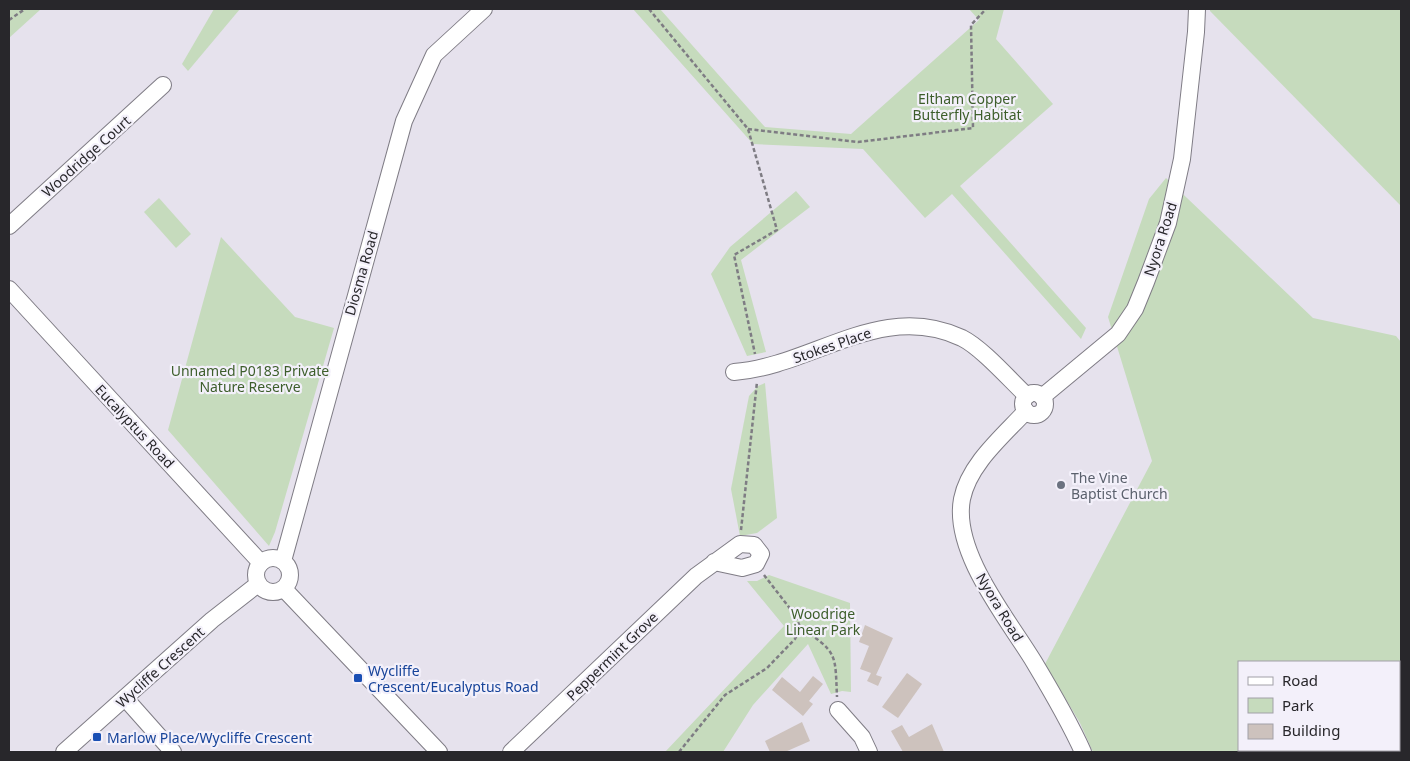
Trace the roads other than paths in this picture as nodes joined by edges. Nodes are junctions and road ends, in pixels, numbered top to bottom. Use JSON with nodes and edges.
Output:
{"nodes":[{"id":1,"x":484,"y":9,"type":"edge"},
{"id":2,"x":1197,"y":9,"type":"edge"},
{"id":3,"x":163,"y":85,"type":"dead end"},
{"id":4,"x":9,"y":226,"type":"edge"},
{"id":5,"x":9,"y":289,"type":"edge"},
{"id":6,"x":734,"y":372,"type":"dead end"},
{"id":7,"x":1032,"y":401,"type":"junction"},
{"id":8,"x":283,"y":561,"type":"junction"},
{"id":9,"x":714,"y":562,"type":"junction"},
{"id":10,"x":261,"y":563,"type":"junction"},
{"id":11,"x":258,"y":584,"type":"junction"},
{"id":12,"x":284,"y":589,"type":"junction"},
{"id":13,"x":125,"y":698,"type":"junction"},
{"id":14,"x":838,"y":710,"type":"road end"},
{"id":15,"x":64,"y":752,"type":"edge"},
{"id":16,"x":173,"y":752,"type":"edge"},
{"id":17,"x":440,"y":752,"type":"edge"},
{"id":18,"x":511,"y":752,"type":"edge"},
{"id":19,"x":869,"y":752,"type":"edge"},
{"id":20,"x":1083,"y":752,"type":"edge"}],
"edges":[{"from":1,"to":8,"type":"street","name":"Diosma Road"},
{"from":2,"to":7,"type":"street","name":"Nyora Road"},
{"from":3,"to":4,"type":"street","name":"Woodridge Court"},
{"from":5,"to":10,"type":"street","name":"Eucalyptus Road"},
{"from":6,"to":7,"type":"street","name":"Stokes Place"},
{"from":7,"to":20,"type":"street","name":"Nyora Road"},
{"from":8,"to":10,"type":"street"},
{"from":8,"to":12,"type":"street"},
{"from":9,"to":9,"type":"street","name":"Peppermint Grove"},
{"from":9,"to":18,"type":"street","name":"Peppermint Grove"},
{"from":10,"to":11,"type":"street"},
{"from":11,"to":12,"type":"street"},
{"from":11,"to":13,"type":"street","name":"Wycliffe Crescent"},
{"from":12,"to":17,"type":"street"},
{"from":13,"to":15,"type":"street","name":"Wycliffe Crescent"},
{"from":13,"to":16,"type":"street"},
{"from":14,"to":19,"type":"street"}]}
